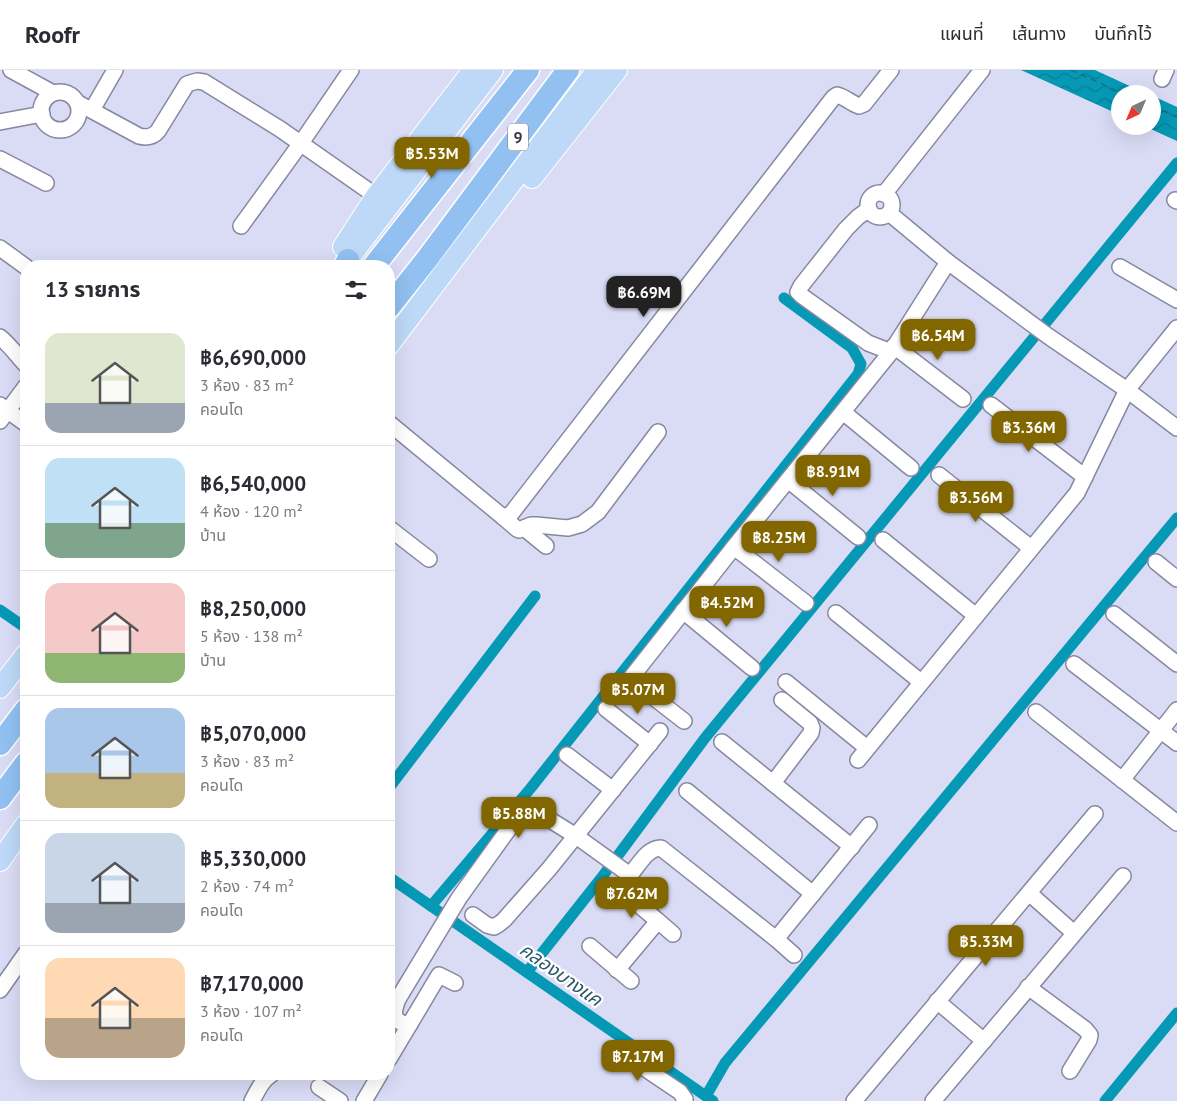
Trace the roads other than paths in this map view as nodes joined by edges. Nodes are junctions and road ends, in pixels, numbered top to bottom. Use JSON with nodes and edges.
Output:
{"nodes":[{"id":1,"x":11,"y":70,"type":"edge"},
{"id":2,"x":115,"y":70,"type":"edge"},
{"id":3,"x":350,"y":70,"type":"edge"},
{"id":4,"x":473,"y":70,"type":"edge"},
{"id":5,"x":493,"y":70,"type":"edge"},
{"id":6,"x":528,"y":70,"type":"edge"},
{"id":7,"x":568,"y":70,"type":"edge"},
{"id":8,"x":617,"y":70,"type":"edge"},
{"id":9,"x":891,"y":70,"type":"edge"},
{"id":10,"x":981,"y":70,"type":"edge"},
{"id":11,"x":30,"y":74,"type":"edge"},
{"id":12,"x":195,"y":76,"type":"edge"},
{"id":13,"x":592,"y":76,"type":"edge"},
{"id":14,"x":53,"y":94,"type":"junction"},
{"id":15,"x":78,"y":103,"type":"junction"},
{"id":16,"x":92,"y":110,"type":"junction"},
{"id":17,"x":42,"y":114,"type":"junction"},
{"id":18,"x":0,"y":122,"type":"edge"},
{"id":19,"x":301,"y":143,"type":"junction"},
{"id":20,"x":0,"y":159,"type":"edge"},
{"id":21,"x":46,"y":183,"type":"dead end"},
{"id":22,"x":884,"y":194,"type":"junction"},
{"id":23,"x":376,"y":196,"type":"junction"},
{"id":24,"x":869,"y":209,"type":"junction"},
{"id":25,"x":889,"y":213,"type":"junction"},
{"id":26,"x":241,"y":226,"type":"dead end"},
{"id":27,"x":0,"y":248,"type":"edge"},
{"id":28,"x":427,"y":259,"type":"junction"},
{"id":29,"x":344,"y":260,"type":"edge"},
{"id":30,"x":346,"y":260,"type":"edge"},
{"id":31,"x":379,"y":260,"type":"edge"},
{"id":32,"x":948,"y":262,"type":"junction"},
{"id":33,"x":20,"y":263,"type":"edge"},
{"id":34,"x":1120,"y":267,"type":"dead end"},
{"id":35,"x":395,"y":299,"type":"edge"},
{"id":36,"x":1177,"y":300,"type":"edge"},
{"id":37,"x":398,"y":323,"type":"edge"},
{"id":38,"x":1177,"y":328,"type":"edge"},
{"id":39,"x":0,"y":337,"type":"edge"},
{"id":40,"x":893,"y":349,"type":"junction"},
{"id":41,"x":20,"y":359,"type":"edge"},
{"id":42,"x":1127,"y":390,"type":"junction"},
{"id":43,"x":20,"y":393,"type":"edge"},
{"id":44,"x":963,"y":399,"type":"dead end"},
{"id":45,"x":991,"y":405,"type":"dead end"},
{"id":46,"x":3,"y":412,"type":"edge"},
{"id":47,"x":843,"y":412,"type":"junction"},
{"id":48,"x":20,"y":421,"type":"edge"},
{"id":49,"x":395,"y":428,"type":"edge"},
{"id":50,"x":1177,"y":428,"type":"edge"},
{"id":51,"x":658,"y":432,"type":"dead end"},
{"id":52,"x":911,"y":468,"type":"dead end"},
{"id":53,"x":940,"y":475,"type":"dead end"},
{"id":54,"x":1085,"y":477,"type":"junction"},
{"id":55,"x":788,"y":480,"type":"junction"},
{"id":56,"x":503,"y":517,"type":"junction"},
{"id":57,"x":524,"y":528,"type":"junction"},
{"id":58,"x":395,"y":533,"type":"edge"},
{"id":59,"x":858,"y":537,"type":"dead end"},
{"id":60,"x":883,"y":540,"type":"dead end"},
{"id":61,"x":546,"y":546,"type":"dead end"},
{"id":62,"x":734,"y":547,"type":"junction"},
{"id":63,"x":1031,"y":548,"type":"junction"},
{"id":64,"x":429,"y":559,"type":"dead end"},
{"id":65,"x":1156,"y":562,"type":"dead end"},
{"id":66,"x":1177,"y":579,"type":"edge"},
{"id":67,"x":806,"y":603,"type":"dead end"},
{"id":68,"x":684,"y":611,"type":"junction"},
{"id":69,"x":836,"y":613,"type":"dead end"},
{"id":70,"x":1114,"y":614,"type":"dead end"},
{"id":71,"x":976,"y":616,"type":"junction"},
{"id":72,"x":20,"y":662,"type":"edge"},
{"id":73,"x":1074,"y":664,"type":"dead end"},
{"id":74,"x":1177,"y":664,"type":"edge"},
{"id":75,"x":752,"y":668,"type":"dead end"},
{"id":76,"x":786,"y":682,"type":"dead end"},
{"id":77,"x":921,"y":682,"type":"junction"},
{"id":78,"x":4,"y":683,"type":"edge"},
{"id":79,"x":782,"y":700,"type":"dead end"},
{"id":80,"x":606,"y":709,"type":"dead end"},
{"id":81,"x":1177,"y":710,"type":"edge"},
{"id":82,"x":1036,"y":712,"type":"dead end"},
{"id":83,"x":20,"y":718,"type":"edge"},
{"id":84,"x":684,"y":721,"type":"dead end"},
{"id":85,"x":1161,"y":730,"type":"junction"},
{"id":86,"x":660,"y":731,"type":"dead end"},
{"id":87,"x":722,"y":742,"type":"dead end"},
{"id":88,"x":1177,"y":743,"type":"edge"},
{"id":89,"x":0,"y":744,"type":"edge"},
{"id":90,"x":650,"y":744,"type":"junction"},
{"id":91,"x":567,"y":755,"type":"dead end"},
{"id":92,"x":20,"y":771,"type":"edge"},
{"id":93,"x":1122,"y":780,"type":"junction"},
{"id":94,"x":773,"y":783,"type":"junction"},
{"id":95,"x":613,"y":790,"type":"junction"},
{"id":96,"x":687,"y":790,"type":"dead end"},
{"id":97,"x":0,"y":798,"type":"edge"},
{"id":98,"x":1094,"y":814,"type":"dead end"},
{"id":99,"x":1177,"y":823,"type":"edge"},
{"id":100,"x":869,"y":825,"type":"dead end"},
{"id":101,"x":20,"y":833,"type":"edge"},
{"id":102,"x":576,"y":836,"type":"junction"},
{"id":103,"x":852,"y":847,"type":"junction"},
{"id":104,"x":2,"y":859,"type":"edge"},
{"id":105,"x":627,"y":873,"type":"junction"},
{"id":106,"x":1123,"y":876,"type":"dead end"},
{"id":107,"x":1029,"y":893,"type":"junction"},
{"id":108,"x":813,"y":894,"type":"junction"},
{"id":109,"x":473,"y":915,"type":"dead end"},
{"id":110,"x":658,"y":921,"type":"junction"},
{"id":111,"x":1074,"y":933,"type":"junction"},
{"id":112,"x":673,"y":934,"type":"dead end"},
{"id":113,"x":776,"y":939,"type":"junction"},
{"id":114,"x":590,"y":946,"type":"dead end"},
{"id":115,"x":794,"y":954,"type":"dead end"},
{"id":116,"x":20,"y":962,"type":"edge"},
{"id":117,"x":617,"y":970,"type":"junction"},
{"id":118,"x":631,"y":982,"type":"dead end"},
{"id":119,"x":455,"y":983,"type":"dead end"},
{"id":120,"x":1028,"y":987,"type":"junction"},
{"id":121,"x":0,"y":990,"type":"edge"},
{"id":122,"x":937,"y":1001,"type":"junction"},
{"id":123,"x":395,"y":1007,"type":"edge"},
{"id":124,"x":395,"y":1016,"type":"edge"},
{"id":125,"x":410,"y":1024,"type":"junction"},
{"id":126,"x":984,"y":1040,"type":"junction"},
{"id":127,"x":395,"y":1046,"type":"edge"},
{"id":128,"x":616,"y":1049,"type":"dead end"},
{"id":129,"x":1070,"y":1072,"type":"dead end"},
{"id":130,"x":264,"y":1080,"type":"edge"},
{"id":131,"x":376,"y":1080,"type":"edge"},
{"id":132,"x":319,"y":1087,"type":"dead end"},
{"id":133,"x":252,"y":1101,"type":"edge"},
{"id":134,"x":340,"y":1101,"type":"edge"},
{"id":135,"x":364,"y":1101,"type":"edge"},
{"id":136,"x":684,"y":1101,"type":"edge"},
{"id":137,"x":854,"y":1101,"type":"edge"},
{"id":138,"x":933,"y":1101,"type":"edge"}],
"edges":[{"from":1,"to":11,"type":"street"},
{"from":2,"to":16,"type":"street"},
{"from":3,"to":19,"type":"street"},
{"from":4,"to":23,"type":"main road"},
{"from":5,"to":30,"type":"main road"},
{"from":6,"to":31,"type":"highway","number":"9"},
{"from":7,"to":28,"type":"highway","number":"9"},
{"from":8,"to":37,"type":"main road"},
{"from":9,"to":56,"type":"street"},
{"from":10,"to":22,"type":"street"},
{"from":11,"to":14,"type":"street"},
{"from":12,"to":16,"type":"street"},
{"from":12,"to":19,"type":"street"},
{"from":13,"to":37,"type":"main road"},
{"from":14,"to":15,"type":"street"},
{"from":14,"to":17,"type":"street"},
{"from":15,"to":16,"type":"street"},
{"from":15,"to":17,"type":"street"},
{"from":17,"to":18,"type":"street"},
{"from":19,"to":23,"type":"street"},
{"from":19,"to":26,"type":"street"},
{"from":20,"to":21,"type":"street"},
{"from":22,"to":24,"type":"street"},
{"from":22,"to":25,"type":"street"},
{"from":23,"to":29,"type":"main road"},
{"from":24,"to":25,"type":"street"},
{"from":24,"to":40,"type":"street"},
{"from":25,"to":32,"type":"street"},
{"from":27,"to":33,"type":"street"},
{"from":28,"to":35,"type":"highway","number":"9"},
{"from":28,"to":37,"type":"highway"},
{"from":32,"to":40,"type":"street"},
{"from":32,"to":42,"type":"street"},
{"from":34,"to":36,"type":"street"},
{"from":38,"to":42,"type":"street"},
{"from":39,"to":41,"type":"street"},
{"from":40,"to":44,"type":"street"},
{"from":40,"to":47,"type":"street"},
{"from":42,"to":50,"type":"street"},
{"from":42,"to":54,"type":"street"},
{"from":43,"to":46,"type":"street"},
{"from":45,"to":54,"type":"street"},
{"from":46,"to":48,"type":"street"},
{"from":47,"to":52,"type":"street"},
{"from":47,"to":55,"type":"street"},
{"from":49,"to":56,"type":"street"},
{"from":51,"to":57,"type":"street"},
{"from":53,"to":63,"type":"street"},
{"from":54,"to":63,"type":"street"},
{"from":55,"to":59,"type":"street"},
{"from":55,"to":62,"type":"street"},
{"from":56,"to":57,"type":"street"},
{"from":57,"to":61,"type":"street"},
{"from":58,"to":64,"type":"street"},
{"from":60,"to":71,"type":"street"},
{"from":62,"to":67,"type":"street"},
{"from":62,"to":68,"type":"street"},
{"from":63,"to":71,"type":"street"},
{"from":65,"to":66,"type":"street"},
{"from":68,"to":75,"type":"street"},
{"from":68,"to":84,"type":"street"},
{"from":69,"to":77,"type":"street"},
{"from":70,"to":74,"type":"street"},
{"from":71,"to":77,"type":"street"},
{"from":72,"to":78,"type":"main road"},
{"from":73,"to":85,"type":"street"},
{"from":76,"to":77,"type":"street"},
{"from":79,"to":94,"type":"street"},
{"from":80,"to":90,"type":"street"},
{"from":81,"to":85,"type":"street"},
{"from":82,"to":93,"type":"street"},
{"from":83,"to":89,"type":"highway"},
{"from":85,"to":88,"type":"street"},
{"from":85,"to":93,"type":"street"},
{"from":86,"to":90,"type":"street"},
{"from":87,"to":94,"type":"street"},
{"from":90,"to":95,"type":"street"},
{"from":91,"to":95,"type":"street"},
{"from":92,"to":97,"type":"highway"},
{"from":93,"to":99,"type":"street"},
{"from":94,"to":103,"type":"street"},
{"from":95,"to":102,"type":"street"},
{"from":96,"to":108,"type":"street"},
{"from":98,"to":107,"type":"street"},
{"from":100,"to":103,"type":"street"},
{"from":101,"to":104,"type":"main road"},
{"from":102,"to":105,"type":"street"},
{"from":102,"to":109,"type":"street"},
{"from":102,"to":123,"type":"street"},
{"from":103,"to":108,"type":"street"},
{"from":105,"to":110,"type":"street"},
{"from":105,"to":113,"type":"street"},
{"from":106,"to":111,"type":"street"},
{"from":107,"to":111,"type":"street"},
{"from":107,"to":122,"type":"street"},
{"from":108,"to":113,"type":"street"},
{"from":110,"to":112,"type":"street"},
{"from":110,"to":117,"type":"street"},
{"from":111,"to":120,"type":"street"},
{"from":113,"to":115,"type":"street"},
{"from":114,"to":117,"type":"street"},
{"from":116,"to":121,"type":"street"},
{"from":117,"to":118,"type":"street"},
{"from":119,"to":125,"type":"street"},
{"from":120,"to":126,"type":"street"},
{"from":120,"to":129,"type":"street"},
{"from":122,"to":126,"type":"street"},
{"from":122,"to":137,"type":"street"},
{"from":124,"to":125,"type":"street"},
{"from":125,"to":127,"type":"street"},
{"from":126,"to":138,"type":"street"},
{"from":128,"to":136,"type":"street"},
{"from":130,"to":133,"type":"street"},
{"from":131,"to":135,"type":"street"},
{"from":132,"to":134,"type":"street"}]}
